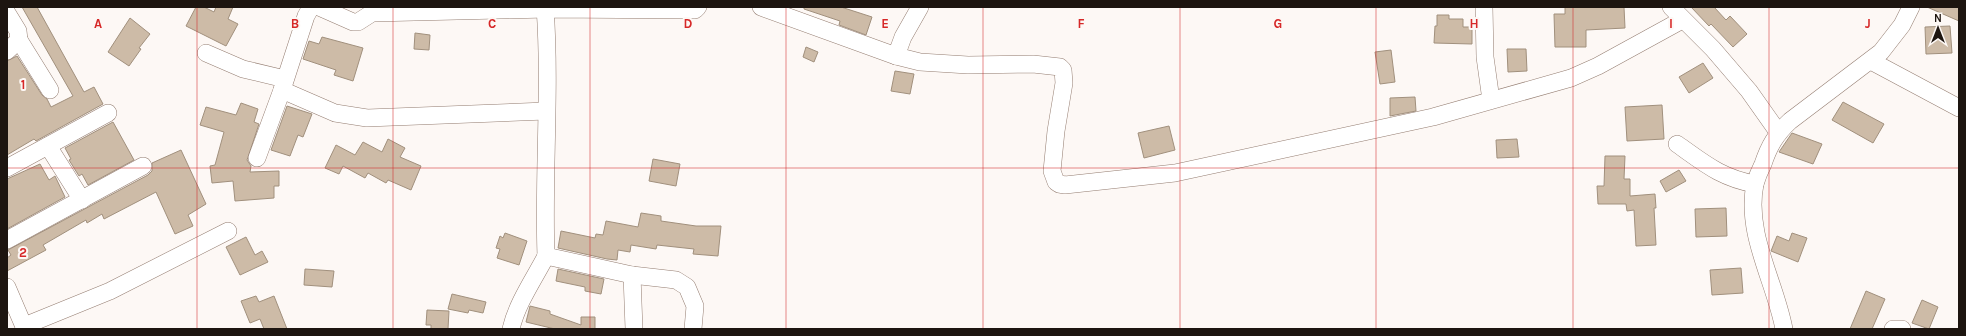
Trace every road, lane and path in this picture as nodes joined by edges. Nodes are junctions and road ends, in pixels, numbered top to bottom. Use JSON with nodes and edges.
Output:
{"nodes":[{"id":1,"x":311,"y":7,"type":"edge"},
{"id":2,"x":319,"y":7,"type":"edge"},
{"id":3,"x":698,"y":7,"type":"edge"},
{"id":4,"x":761,"y":7,"type":"edge"},
{"id":5,"x":920,"y":7,"type":"edge"},
{"id":6,"x":1484,"y":7,"type":"edge"},
{"id":7,"x":1671,"y":7,"type":"edge"},
{"id":8,"x":1912,"y":7,"type":"edge"},
{"id":9,"x":545,"y":8,"type":"edge"},
{"id":10,"x":7,"y":13,"type":"edge"},
{"id":11,"x":1682,"y":20,"type":"junction"},
{"id":12,"x":13,"y":45,"type":"edge"},
{"id":13,"x":206,"y":52,"type":"dead end"},
{"id":14,"x":896,"y":56,"type":"junction"},
{"id":15,"x":1871,"y":61,"type":"junction"},
{"id":16,"x":283,"y":85,"type":"junction"},
{"id":17,"x":50,"y":90,"type":"dead end"},
{"id":18,"x":1490,"y":100,"type":"junction"},
{"id":19,"x":1959,"y":108,"type":"edge"},
{"id":20,"x":546,"y":112,"type":"junction"},
{"id":21,"x":108,"y":113,"type":"dead end"},
{"id":22,"x":1778,"y":132,"type":"junction"},
{"id":23,"x":1677,"y":144,"type":"dead end"},
{"id":24,"x":48,"y":146,"type":"junction"},
{"id":25,"x":257,"y":158,"type":"dead end"},
{"id":26,"x":143,"y":166,"type":"dead end"},
{"id":27,"x":7,"y":168,"type":"edge"},
{"id":28,"x":1755,"y":184,"type":"junction"},
{"id":29,"x":82,"y":200,"type":"junction"},
{"id":30,"x":228,"y":231,"type":"dead end"},
{"id":31,"x":7,"y":240,"type":"edge"},
{"id":32,"x":546,"y":256,"type":"junction"},
{"id":33,"x":632,"y":275,"type":"junction"},
{"id":34,"x":7,"y":287,"type":"edge"},
{"id":35,"x":25,"y":328,"type":"edge"},
{"id":36,"x":511,"y":329,"type":"edge"},
{"id":37,"x":634,"y":329,"type":"edge"},
{"id":38,"x":693,"y":329,"type":"edge"},
{"id":39,"x":1784,"y":329,"type":"edge"},
{"id":40,"x":1893,"y":329,"type":"edge"},
{"id":41,"x":1902,"y":329,"type":"edge"}],
"edges":[{"from":1,"to":16,"type":"street"},
{"from":2,"to":9,"type":"street"},
{"from":3,"to":9,"type":"street"},
{"from":4,"to":14,"type":"street"},
{"from":5,"to":14,"type":"street"},
{"from":6,"to":18,"type":"street"},
{"from":7,"to":11,"type":"street"},
{"from":8,"to":15,"type":"street"},
{"from":9,"to":20,"type":"street"},
{"from":10,"to":12,"type":"street"},
{"from":11,"to":18,"type":"street"},
{"from":11,"to":22,"type":"street"},
{"from":12,"to":17,"type":"street"},
{"from":13,"to":16,"type":"street"},
{"from":14,"to":18,"type":"street"},
{"from":15,"to":19,"type":"street"},
{"from":15,"to":22,"type":"street"},
{"from":16,"to":20,"type":"street"},
{"from":16,"to":25,"type":"street"},
{"from":20,"to":32,"type":"street"},
{"from":21,"to":24,"type":"street"},
{"from":22,"to":28,"type":"street"},
{"from":23,"to":28,"type":"street"},
{"from":24,"to":27,"type":"street"},
{"from":24,"to":29,"type":"street"},
{"from":26,"to":29,"type":"street"},
{"from":28,"to":39,"type":"street"},
{"from":29,"to":31,"type":"street"},
{"from":30,"to":35,"type":"street"},
{"from":32,"to":33,"type":"street"},
{"from":32,"to":36,"type":"street"},
{"from":33,"to":37,"type":"street"},
{"from":33,"to":38,"type":"street"},
{"from":34,"to":35,"type":"street"},
{"from":40,"to":41,"type":"street"}]}
